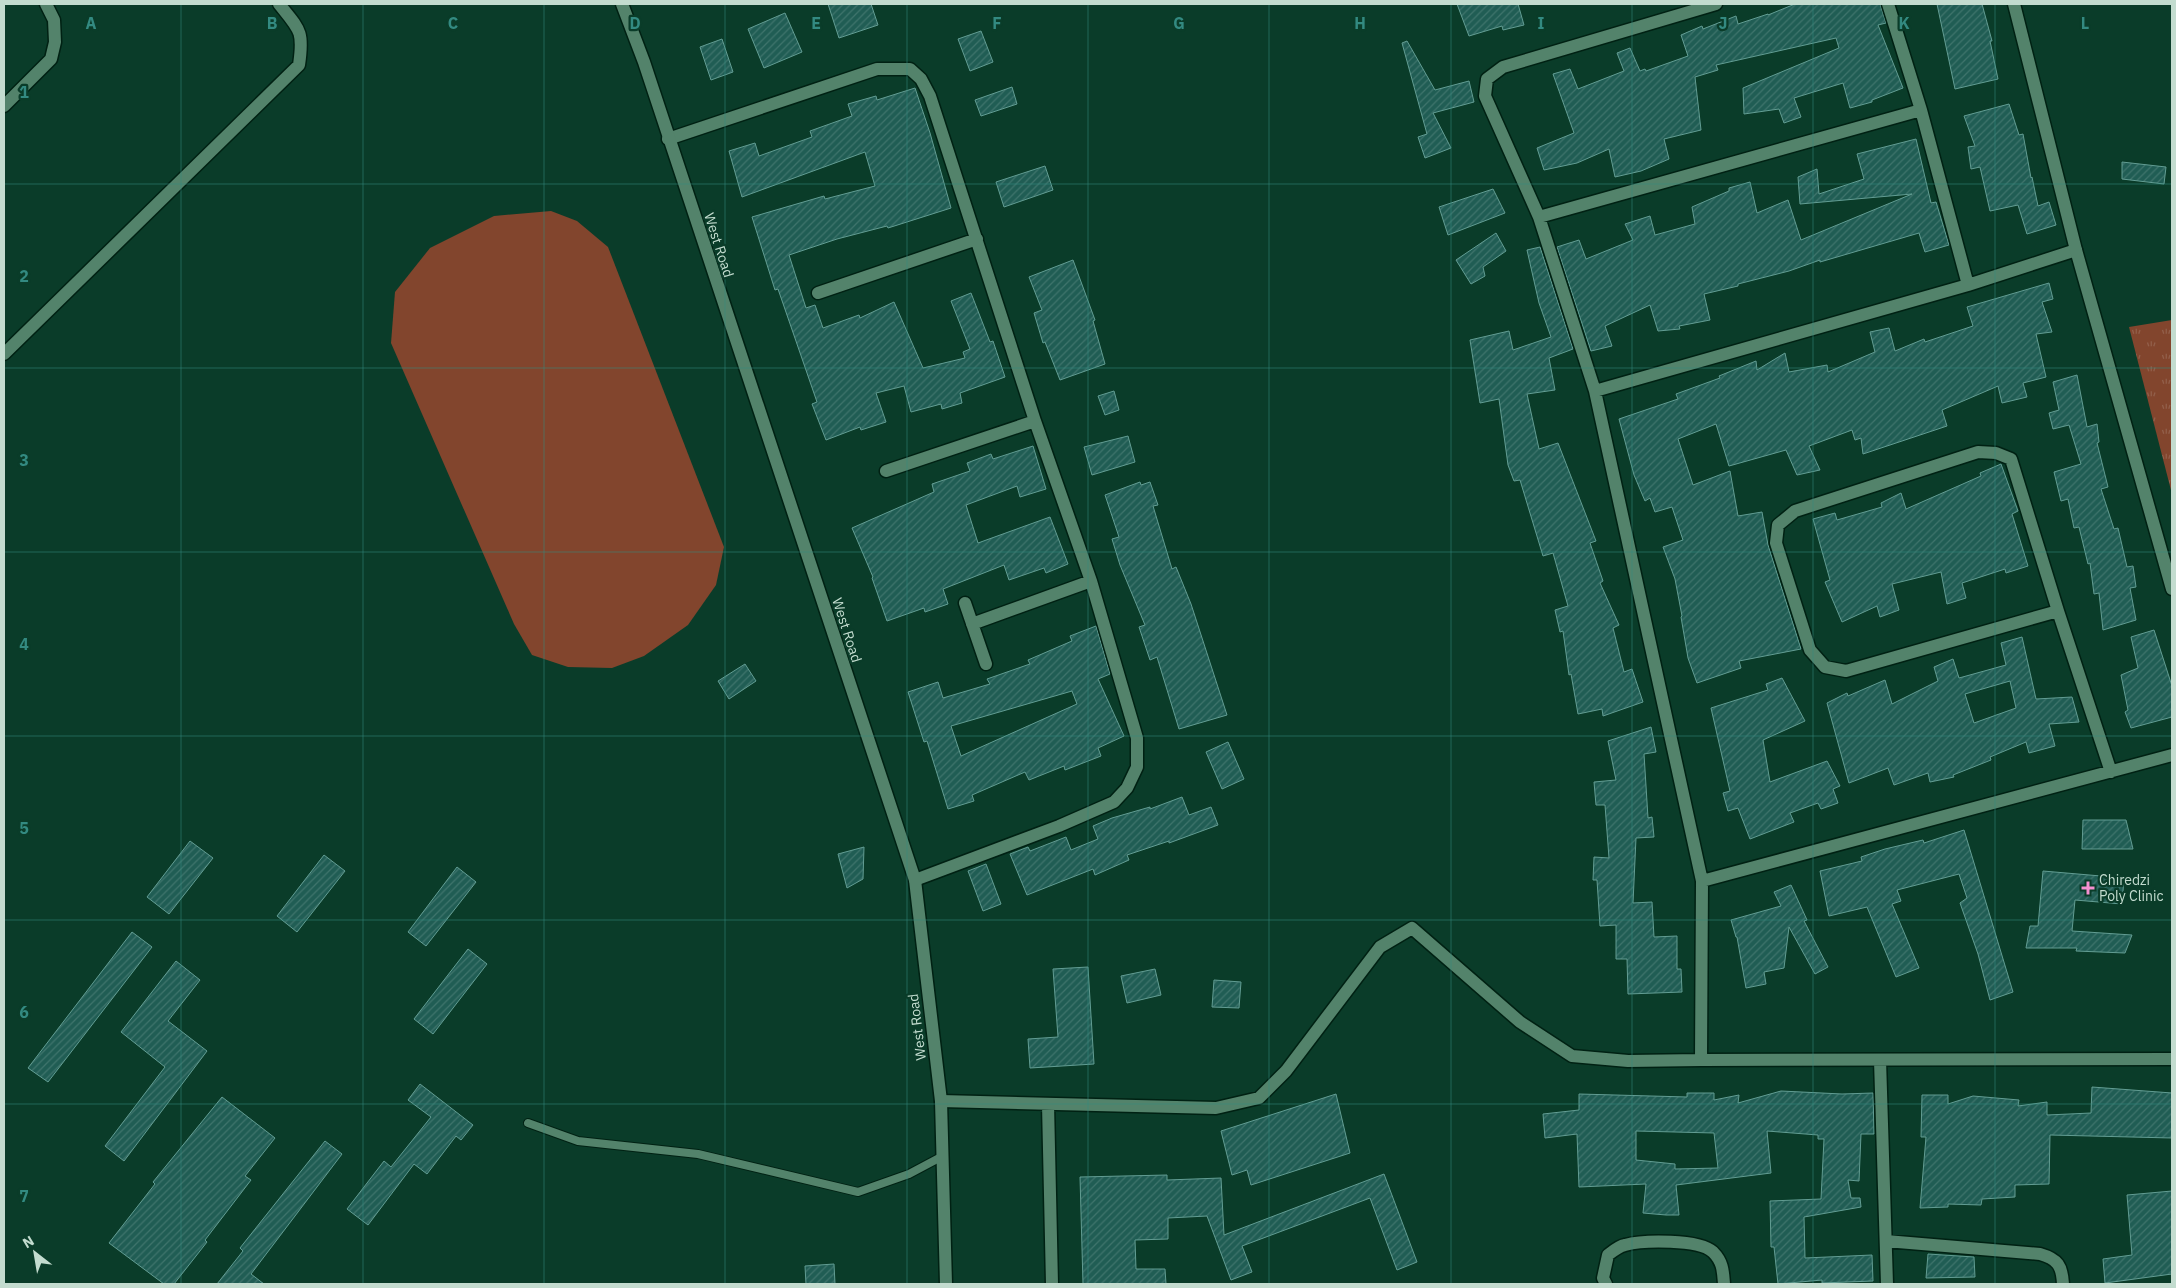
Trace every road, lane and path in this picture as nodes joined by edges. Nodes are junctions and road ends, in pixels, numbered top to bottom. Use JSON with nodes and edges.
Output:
{"nodes":[{"id":1,"x":46,"y":4,"type":"edge"},
{"id":2,"x":279,"y":4,"type":"edge"},
{"id":3,"x":622,"y":4,"type":"edge"},
{"id":4,"x":1716,"y":4,"type":"edge"},
{"id":5,"x":1888,"y":4,"type":"edge"},
{"id":6,"x":2014,"y":4,"type":"edge"},
{"id":7,"x":4,"y":106,"type":"edge"},
{"id":8,"x":1921,"y":110,"type":"junction"},
{"id":9,"x":668,"y":139,"type":"junction"},
{"id":10,"x":1539,"y":217,"type":"junction"},
{"id":11,"x":977,"y":238,"type":"junction"},
{"id":12,"x":2076,"y":250,"type":"junction"},
{"id":13,"x":1968,"y":284,"type":"junction"},
{"id":14,"x":818,"y":293,"type":"dead end"},
{"id":15,"x":4,"y":354,"type":"edge"},
{"id":16,"x":1594,"y":391,"type":"junction"},
{"id":17,"x":1034,"y":421,"type":"junction"},
{"id":18,"x":886,"y":471,"type":"dead end"},
{"id":19,"x":1091,"y":581,"type":"junction"},
{"id":20,"x":2172,"y":589,"type":"edge"},
{"id":21,"x":965,"y":603,"type":"dead end"},
{"id":22,"x":2058,"y":611,"type":"junction"},
{"id":23,"x":972,"y":624,"type":"junction"},
{"id":24,"x":986,"y":664,"type":"dead end"},
{"id":25,"x":2172,"y":755,"type":"edge"},
{"id":26,"x":2111,"y":772,"type":"junction"},
{"id":27,"x":915,"y":880,"type":"junction"},
{"id":28,"x":1702,"y":881,"type":"junction"},
{"id":29,"x":2172,"y":1059,"type":"edge"},
{"id":30,"x":1701,"y":1060,"type":"junction"},
{"id":31,"x":1880,"y":1060,"type":"junction"},
{"id":32,"x":941,"y":1101,"type":"junction"},
{"id":33,"x":1048,"y":1104,"type":"junction"},
{"id":34,"x":528,"y":1123,"type":"dead end"},
{"id":35,"x":941,"y":1157,"type":"junction"},
{"id":36,"x":1886,"y":1241,"type":"junction"},
{"id":37,"x":946,"y":1284,"type":"edge"},
{"id":38,"x":1052,"y":1284,"type":"edge"},
{"id":39,"x":1606,"y":1284,"type":"edge"},
{"id":40,"x":1724,"y":1284,"type":"edge"},
{"id":41,"x":1887,"y":1284,"type":"edge"},
{"id":42,"x":2063,"y":1284,"type":"edge"}],
"edges":[{"from":1,"to":7,"type":"street"},
{"from":2,"to":15,"type":"street"},
{"from":3,"to":9,"type":"street","name":"West Road"},
{"from":4,"to":10,"type":"street"},
{"from":5,"to":8,"type":"street"},
{"from":6,"to":12,"type":"street"},
{"from":8,"to":10,"type":"street"},
{"from":8,"to":13,"type":"street"},
{"from":9,"to":11,"type":"street"},
{"from":9,"to":27,"type":"street","name":"West Road"},
{"from":10,"to":16,"type":"street"},
{"from":11,"to":14,"type":"street"},
{"from":11,"to":17,"type":"street"},
{"from":12,"to":13,"type":"street"},
{"from":12,"to":20,"type":"street"},
{"from":13,"to":16,"type":"street"},
{"from":16,"to":28,"type":"street"},
{"from":17,"to":18,"type":"street"},
{"from":17,"to":19,"type":"street"},
{"from":19,"to":23,"type":"street"},
{"from":19,"to":27,"type":"street"},
{"from":21,"to":23,"type":"street"},
{"from":22,"to":22,"type":"street"},
{"from":22,"to":26,"type":"street"},
{"from":23,"to":24,"type":"street"},
{"from":25,"to":26,"type":"street"},
{"from":26,"to":28,"type":"street"},
{"from":27,"to":32,"type":"street","name":"West Road"},
{"from":28,"to":30,"type":"street"},
{"from":29,"to":31,"type":"street"},
{"from":30,"to":31,"type":"street"},
{"from":30,"to":33,"type":"street"},
{"from":31,"to":36,"type":"street"},
{"from":32,"to":33,"type":"street"},
{"from":32,"to":35,"type":"street","name":"West Road"},
{"from":33,"to":38,"type":"street"},
{"from":34,"to":35,"type":"lane"},
{"from":35,"to":37,"type":"street","name":"West Road"},
{"from":36,"to":41,"type":"street"},
{"from":36,"to":42,"type":"street"},
{"from":39,"to":40,"type":"street"}]}
